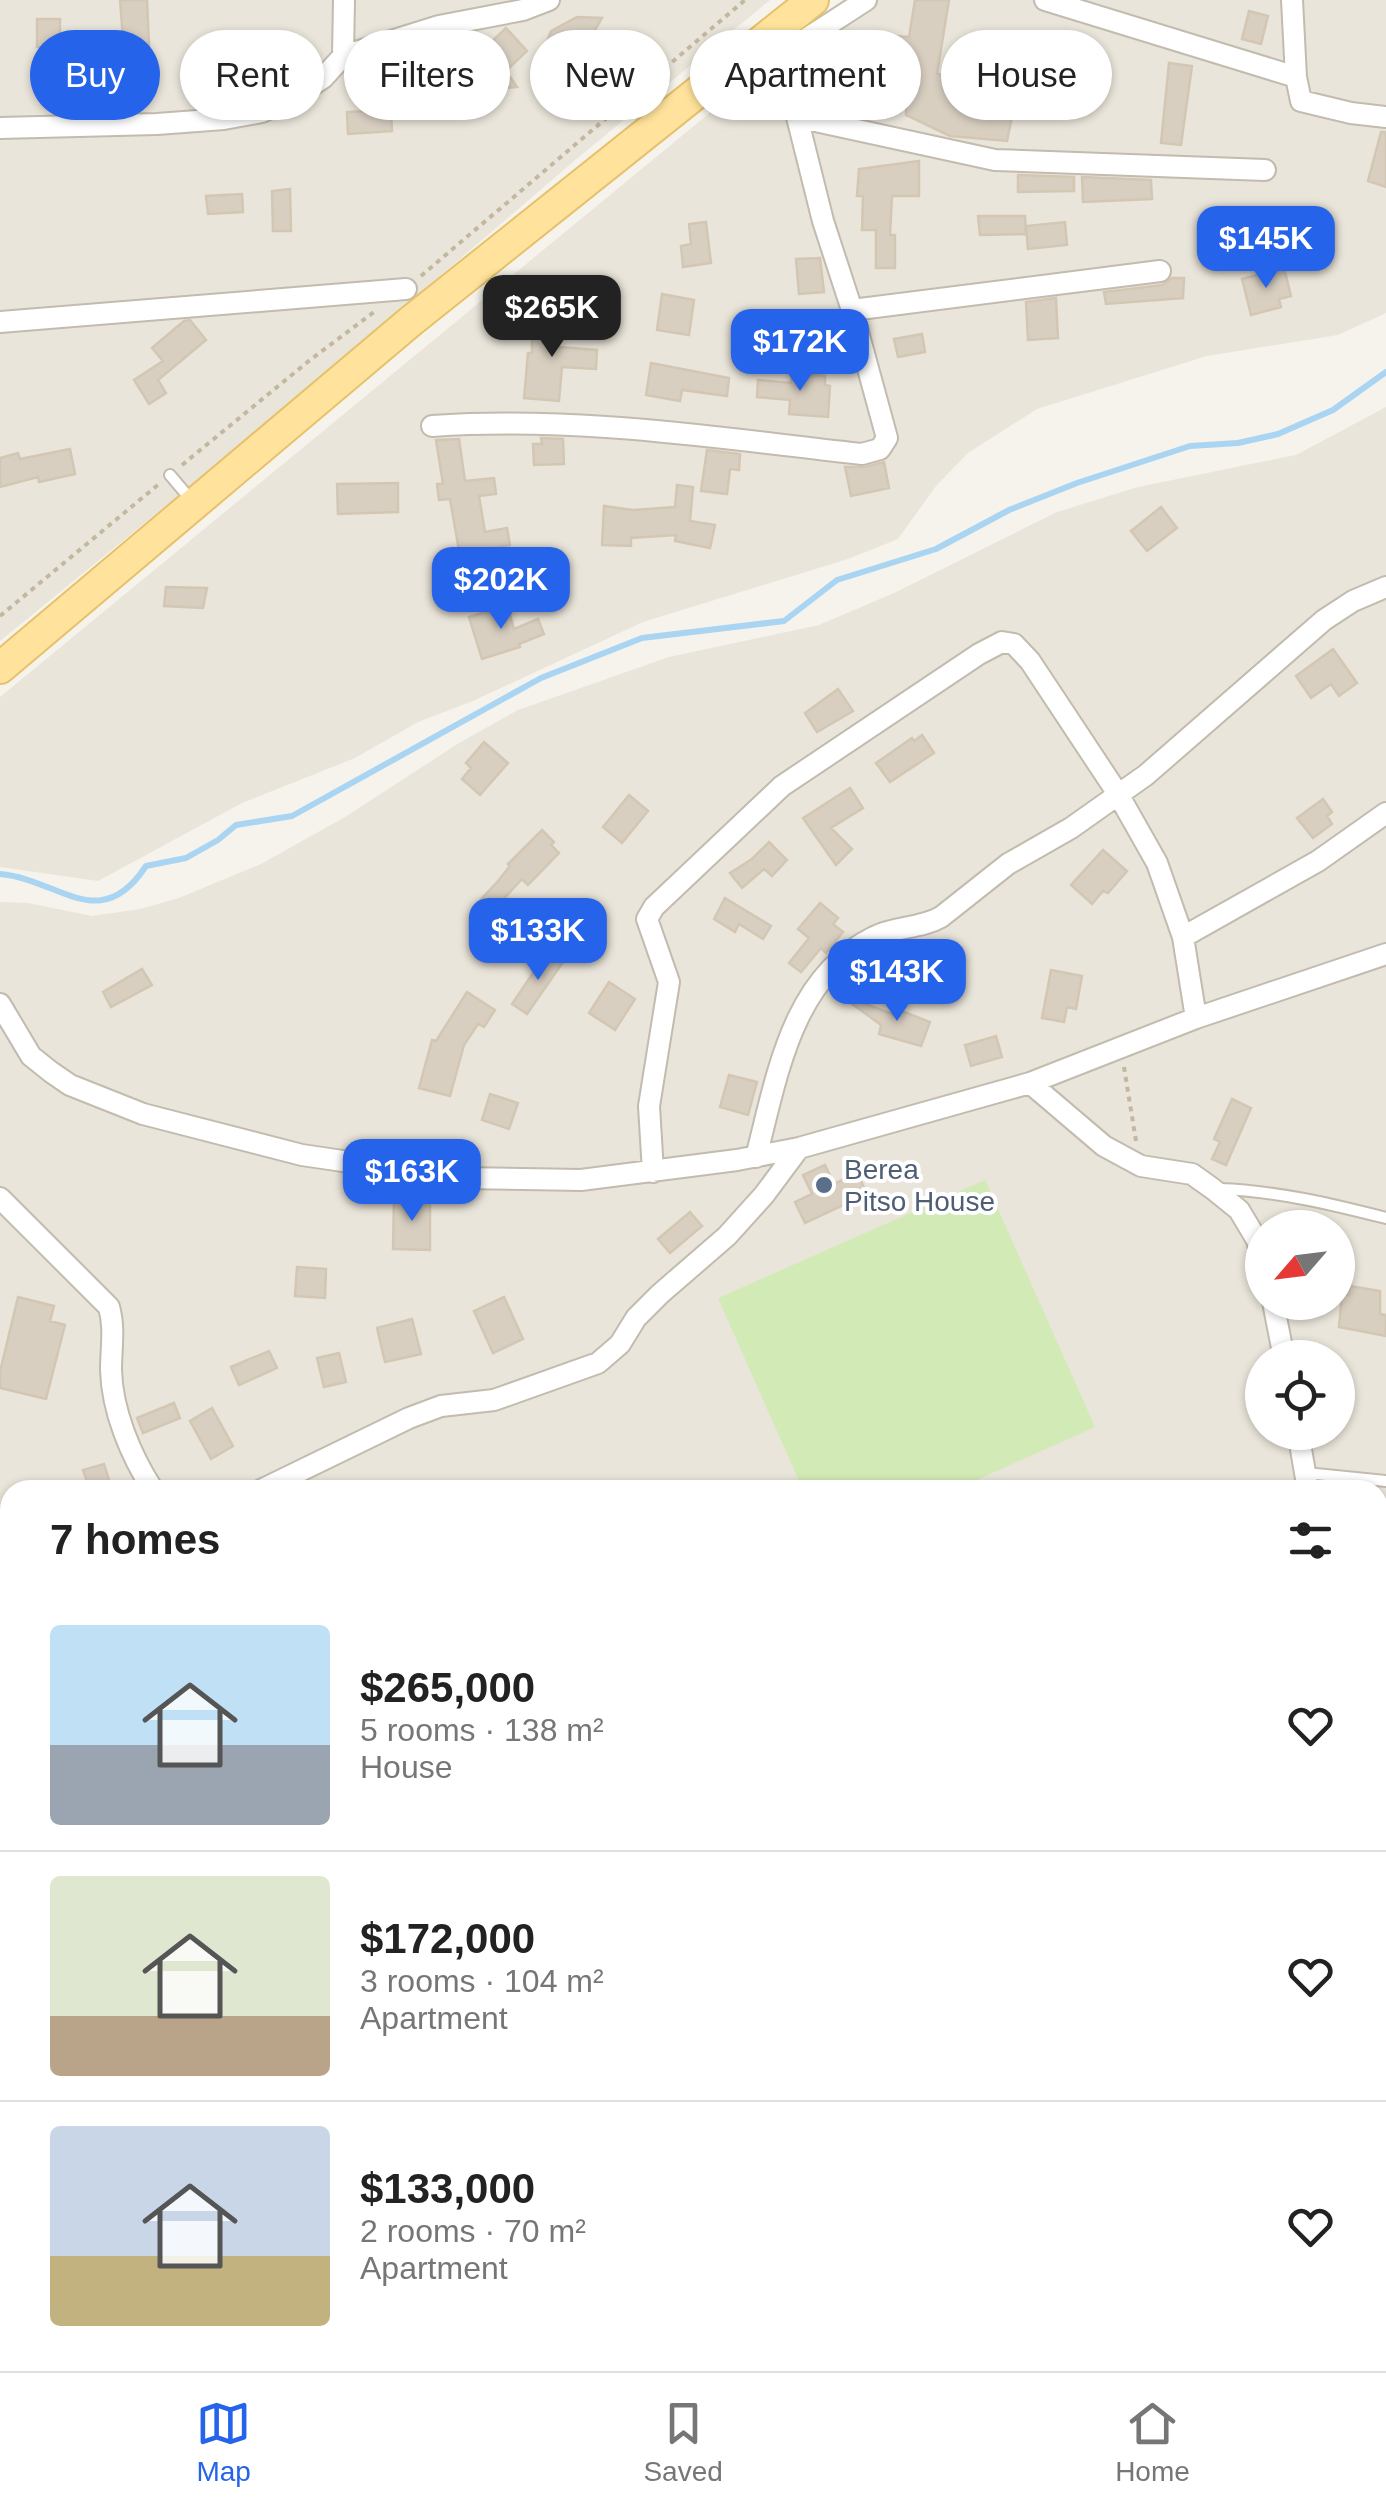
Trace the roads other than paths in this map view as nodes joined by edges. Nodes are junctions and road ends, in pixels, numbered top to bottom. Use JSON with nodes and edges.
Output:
{"nodes":[{"id":1,"x":344,"y":0,"type":"edge"},
{"id":2,"x":548,"y":0,"type":"edge"},
{"id":3,"x":813,"y":0,"type":"edge"},
{"id":4,"x":866,"y":0,"type":"edge"},
{"id":5,"x":1045,"y":0,"type":"edge"},
{"id":6,"x":1292,"y":0,"type":"edge"},
{"id":7,"x":786,"y":30,"type":"edge"},
{"id":8,"x":809,"y":30,"type":"edge"},
{"id":9,"x":343,"y":56,"type":"junction"},
{"id":10,"x":1296,"y":76,"type":"junction"},
{"id":11,"x":690,"y":110,"type":"edge"},
{"id":12,"x":1386,"y":117,"type":"edge"},
{"id":13,"x":797,"y":120,"type":"edge"},
{"id":14,"x":810,"y":120,"type":"edge"},
{"id":15,"x":0,"y":128,"type":"edge"},
{"id":16,"x":1266,"y":170,"type":"dead end"},
{"id":17,"x":1160,"y":271,"type":"dead end"},
{"id":18,"x":406,"y":289,"type":"dead end"},
{"id":19,"x":852,"y":310,"type":"junction"},
{"id":20,"x":0,"y":322,"type":"edge"},
{"id":21,"x":432,"y":426,"type":"dead end"},
{"id":22,"x":170,"y":475,"type":"dead end"},
{"id":23,"x":194,"y":505,"type":"junction"},
{"id":24,"x":1386,"y":587,"type":"edge"},
{"id":25,"x":0,"y":668,"type":"edge"},
{"id":26,"x":1118,"y":794,"type":"junction"},
{"id":27,"x":1386,"y":813,"type":"edge"},
{"id":28,"x":1183,"y":937,"type":"junction"},
{"id":29,"x":1386,"y":954,"type":"edge"},
{"id":30,"x":0,"y":1004,"type":"edge"},
{"id":31,"x":1196,"y":1018,"type":"junction"},
{"id":32,"x":8,"y":1040,"type":"edge"},
{"id":33,"x":1030,"y":1083,"type":"junction"},
{"id":34,"x":799,"y":1148,"type":"junction"},
{"id":35,"x":756,"y":1157,"type":"junction"},
{"id":36,"x":653,"y":1172,"type":"junction"},
{"id":37,"x":1213,"y":1189,"type":"junction"},
{"id":38,"x":0,"y":1198,"type":"edge"},
{"id":39,"x":1386,"y":1218,"type":"edge"},
{"id":40,"x":1245,"y":1219,"type":"edge"},
{"id":41,"x":1301,"y":1450,"type":"edge"},
{"id":42,"x":146,"y":1480,"type":"edge"},
{"id":43,"x":282,"y":1480,"type":"edge"},
{"id":44,"x":1307,"y":1480,"type":"edge"}],
"edges":[{"from":1,"to":9,"type":"street"},
{"from":2,"to":9,"type":"street"},
{"from":3,"to":7,"type":"main road"},
{"from":4,"to":8,"type":"street"},
{"from":5,"to":10,"type":"street"},
{"from":6,"to":10,"type":"street"},
{"from":9,"to":15,"type":"street"},
{"from":10,"to":12,"type":"street"},
{"from":11,"to":23,"type":"main road"},
{"from":13,"to":19,"type":"street"},
{"from":14,"to":16,"type":"street"},
{"from":17,"to":19,"type":"street"},
{"from":18,"to":20,"type":"street"},
{"from":19,"to":21,"type":"street"},
{"from":22,"to":23,"type":"lane"},
{"from":23,"to":25,"type":"main road"},
{"from":24,"to":26,"type":"street"},
{"from":26,"to":28,"type":"street"},
{"from":26,"to":35,"type":"street"},
{"from":26,"to":36,"type":"street"},
{"from":27,"to":28,"type":"street"},
{"from":28,"to":31,"type":"street"},
{"from":29,"to":31,"type":"street"},
{"from":30,"to":32,"type":"street"},
{"from":31,"to":33,"type":"street"},
{"from":32,"to":36,"type":"street"},
{"from":33,"to":34,"type":"street"},
{"from":33,"to":37,"type":"street"},
{"from":34,"to":35,"type":"street"},
{"from":34,"to":43,"type":"street"},
{"from":35,"to":36,"type":"street"},
{"from":37,"to":39,"type":"lane"},
{"from":37,"to":40,"type":"street"},
{"from":38,"to":42,"type":"street"},
{"from":41,"to":44,"type":"street"}]}
